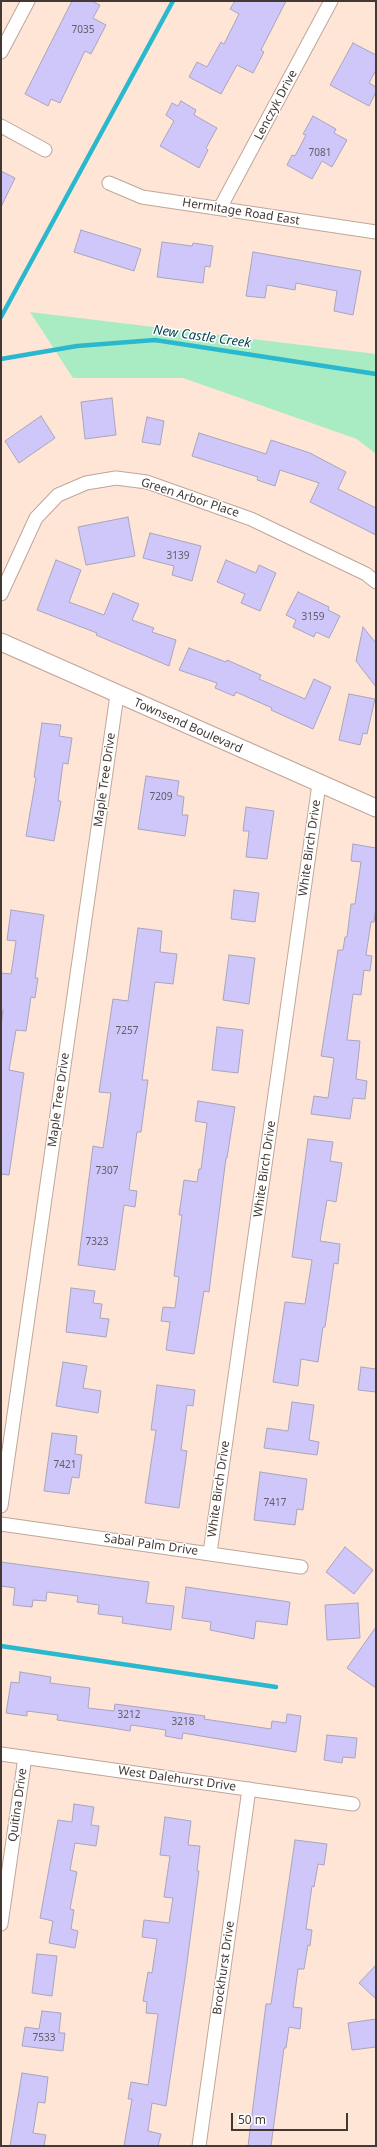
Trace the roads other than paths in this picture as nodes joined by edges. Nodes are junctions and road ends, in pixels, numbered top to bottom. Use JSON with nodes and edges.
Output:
{"nodes":[{"id":1,"x":28,"y":1,"type":"edge"},
{"id":2,"x":332,"y":1,"type":"edge"},
{"id":3,"x":1,"y":52,"type":"edge"},
{"id":4,"x":1,"y":126,"type":"edge"},
{"id":5,"x":45,"y":150,"type":"dead end"},
{"id":6,"x":109,"y":183,"type":"dead end"},
{"id":7,"x":220,"y":208,"type":"junction"},
{"id":8,"x":376,"y":232,"type":"edge"},
{"id":9,"x":376,"y":582,"type":"edge"},
{"id":10,"x":1,"y":594,"type":"edge"},
{"id":11,"x":1,"y":642,"type":"edge"},
{"id":12,"x":117,"y":695,"type":"junction"},
{"id":13,"x":319,"y":784,"type":"junction"},
{"id":14,"x":376,"y":808,"type":"edge"},
{"id":15,"x":1,"y":1506,"type":"edge"},
{"id":16,"x":1,"y":1524,"type":"edge"},
{"id":17,"x":210,"y":1553,"type":"junction"},
{"id":18,"x":301,"y":1567,"type":"dead end"},
{"id":19,"x":1,"y":1754,"type":"edge"},
{"id":20,"x":25,"y":1757,"type":"junction"},
{"id":21,"x":249,"y":1789,"type":"junction"},
{"id":22,"x":353,"y":1804,"type":"dead end"},
{"id":23,"x":1,"y":1924,"type":"edge"},
{"id":24,"x":199,"y":2146,"type":"edge"}],
"edges":[{"from":1,"to":3,"type":"street"},
{"from":2,"to":7,"type":"street","name":"Lenczyk Drive"},
{"from":4,"to":5,"type":"street"},
{"from":6,"to":7,"type":"street","name":"Hermitage Road East"},
{"from":7,"to":8,"type":"street","name":"Hermitage Road East"},
{"from":9,"to":10,"type":"street","name":"Green Arbor Place"},
{"from":11,"to":12,"type":"street","name":"Townsend Boulevard"},
{"from":12,"to":13,"type":"street","name":"Townsend Boulevard"},
{"from":12,"to":15,"type":"street","name":"Maple Tree Drive"},
{"from":13,"to":14,"type":"street","name":"Townsend Boulevard"},
{"from":13,"to":17,"type":"street","name":"White Birch Drive"},
{"from":16,"to":17,"type":"street","name":"Sabal Palm Drive"},
{"from":17,"to":18,"type":"street","name":"Sabal Palm Drive"},
{"from":19,"to":20,"type":"street","name":"West Dalehurst Drive"},
{"from":20,"to":21,"type":"street","name":"West Dalehurst Drive"},
{"from":20,"to":23,"type":"street","name":"Quitina Drive"},
{"from":21,"to":22,"type":"street","name":"West Dalehurst Drive"},
{"from":21,"to":24,"type":"street","name":"Brockhurst Drive"}]}
